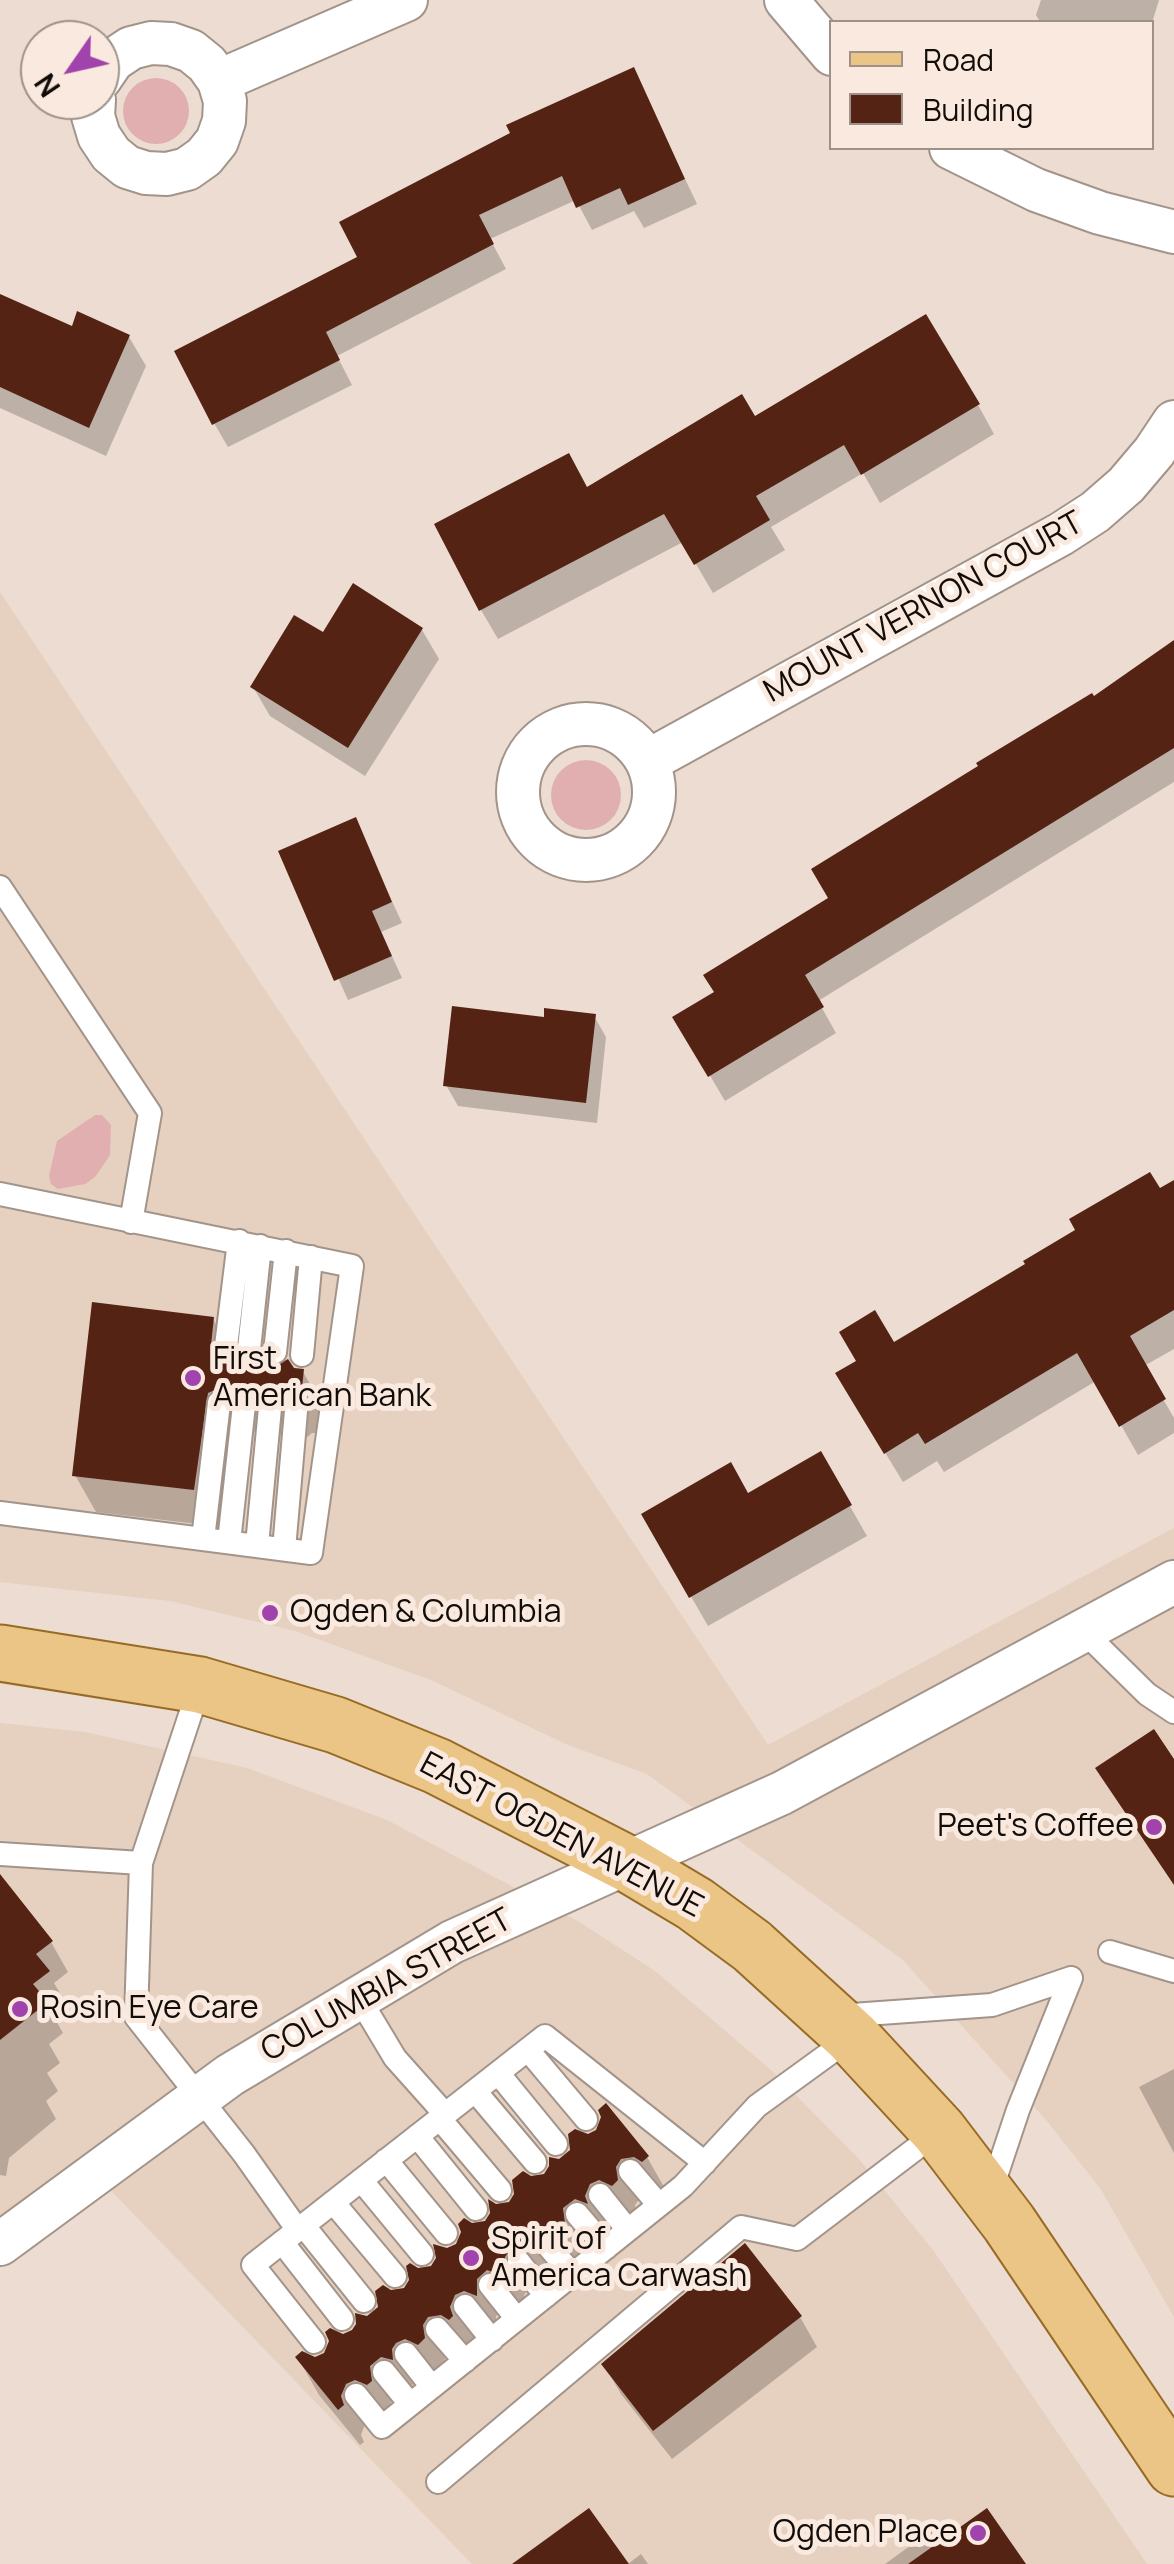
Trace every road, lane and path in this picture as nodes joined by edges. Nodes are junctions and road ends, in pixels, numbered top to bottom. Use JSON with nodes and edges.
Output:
{"nodes":[{"id":1,"x":406,"y":0,"type":"edge"},
{"id":2,"x":786,"y":0,"type":"edge"},
{"id":3,"x":829,"y":50,"type":"edge"},
{"id":4,"x":120,"y":56,"type":"edge"},
{"id":5,"x":219,"y":81,"type":"junction"},
{"id":6,"x":94,"y":120,"type":"edge"},
{"id":7,"x":956,"y":150,"type":"edge"},
{"id":8,"x":1174,"y":232,"type":"edge"},
{"id":9,"x":1174,"y":422,"type":"edge"},
{"id":10,"x":648,"y":761,"type":"dead end"},
{"id":11,"x":0,"y":887,"type":"edge"},
{"id":12,"x":0,"y":1194,"type":"edge"},
{"id":13,"x":132,"y":1222,"type":"junction"},
{"id":14,"x":249,"y":1244,"type":"junction"},
{"id":15,"x":286,"y":1252,"type":"junction"},
{"id":16,"x":311,"y":1257,"type":"junction"},
{"id":17,"x":238,"y":1348,"type":"dead end"},
{"id":18,"x":276,"y":1352,"type":"dead end"},
{"id":19,"x":302,"y":1355,"type":"dead end"},
{"id":20,"x":220,"y":1402,"type":"dead end"},
{"id":21,"x":244,"y":1405,"type":"dead end"},
{"id":22,"x":270,"y":1408,"type":"dead end"},
{"id":23,"x":296,"y":1411,"type":"dead end"},
{"id":24,"x":0,"y":1513,"type":"edge"},
{"id":25,"x":203,"y":1539,"type":"junction"},
{"id":26,"x":229,"y":1542,"type":"junction"},
{"id":27,"x":256,"y":1546,"type":"junction"},
{"id":28,"x":284,"y":1550,"type":"junction"},
{"id":29,"x":1174,"y":1582,"type":"edge"},
{"id":30,"x":1083,"y":1631,"type":"junction"},
{"id":31,"x":0,"y":1653,"type":"edge"},
{"id":32,"x":200,"y":1685,"type":"junction"},
{"id":33,"x":1174,"y":1712,"type":"edge"},
{"id":34,"x":0,"y":1854,"type":"edge"},
{"id":35,"x":141,"y":1863,"type":"junction"},
{"id":36,"x":628,"y":1864,"type":"junction"},
{"id":37,"x":1110,"y":1952,"type":"dead end"},
{"id":38,"x":1174,"y":1971,"type":"edge"},
{"id":39,"x":359,"y":1998,"type":"junction"},
{"id":40,"x":841,"y":2027,"type":"junction"},
{"id":41,"x":528,"y":2050,"type":"junction"},
{"id":42,"x":498,"y":2073,"type":"junction"},
{"id":43,"x":475,"y":2091,"type":"junction"},
{"id":44,"x":198,"y":2098,"type":"junction"},
{"id":45,"x":442,"y":2116,"type":"junction"},
{"id":46,"x":586,"y":2119,"type":"dead end"},
{"id":47,"x":938,"y":2131,"type":"junction"},
{"id":48,"x":417,"y":2136,"type":"junction"},
{"id":49,"x":556,"y":2144,"type":"dead end"},
{"id":50,"x":386,"y":2160,"type":"junction"},
{"id":51,"x":534,"y":2162,"type":"dead end"},
{"id":52,"x":705,"y":2163,"type":"junction"},
{"id":53,"x":630,"y":2171,"type":"dead end"},
{"id":54,"x":361,"y":2180,"type":"junction"},
{"id":55,"x":500,"y":2190,"type":"dead end"},
{"id":56,"x":600,"y":2196,"type":"dead end"},
{"id":57,"x":989,"y":2197,"type":"junction"},
{"id":58,"x":333,"y":2202,"type":"junction"},
{"id":59,"x":659,"y":2205,"type":"junction"},
{"id":60,"x":476,"y":2209,"type":"dead end"},
{"id":61,"x":577,"y":2214,"type":"dead end"},
{"id":62,"x":628,"y":2230,"type":"junction"},
{"id":63,"x":294,"y":2232,"type":"junction"},
{"id":64,"x":446,"y":2233,"type":"dead end"},
{"id":65,"x":544,"y":2241,"type":"dead end"},
{"id":66,"x":0,"y":2244,"type":"edge"},
{"id":67,"x":606,"y":2248,"type":"junction"},
{"id":68,"x":422,"y":2254,"type":"dead end"},
{"id":69,"x":519,"y":2262,"type":"dead end"},
{"id":70,"x":573,"y":2275,"type":"junction"},
{"id":71,"x":394,"y":2276,"type":"dead end"},
{"id":72,"x":490,"y":2286,"type":"dead end"},
{"id":73,"x":546,"y":2296,"type":"junction"},
{"id":74,"x":364,"y":2301,"type":"dead end"},
{"id":75,"x":465,"y":2306,"type":"dead end"},
{"id":76,"x":342,"y":2319,"type":"dead end"},
{"id":77,"x":517,"y":2319,"type":"junction"},
{"id":78,"x":438,"y":2329,"type":"dead end"},
{"id":79,"x":492,"y":2340,"type":"junction"},
{"id":80,"x":314,"y":2342,"type":"dead end"},
{"id":81,"x":406,"y":2354,"type":"dead end"},
{"id":82,"x":465,"y":2361,"type":"junction"},
{"id":83,"x":384,"y":2372,"type":"dead end"},
{"id":84,"x":432,"y":2387,"type":"junction"},
{"id":85,"x":356,"y":2395,"type":"dead end"},
{"id":86,"x":410,"y":2404,"type":"junction"},
{"id":87,"x":1174,"y":2468,"type":"edge"},
{"id":88,"x":438,"y":2482,"type":"dead end"}],
"edges":[{"from":1,"to":5,"type":"street"},
{"from":2,"to":3,"type":"street"},
{"from":4,"to":5,"type":"street"},
{"from":5,"to":6,"type":"street"},
{"from":7,"to":8,"type":"street"},
{"from":9,"to":10,"type":"street","name":"MOUNT VERNON COURT"},
{"from":11,"to":13,"type":"lane"},
{"from":12,"to":13,"type":"lane"},
{"from":13,"to":14,"type":"lane"},
{"from":14,"to":15,"type":"lane"},
{"from":14,"to":17,"type":"lane"},
{"from":15,"to":16,"type":"lane"},
{"from":15,"to":18,"type":"lane"},
{"from":16,"to":19,"type":"lane"},
{"from":16,"to":28,"type":"lane"},
{"from":20,"to":25,"type":"lane"},
{"from":21,"to":26,"type":"lane"},
{"from":22,"to":27,"type":"lane"},
{"from":23,"to":28,"type":"lane"},
{"from":24,"to":25,"type":"lane"},
{"from":25,"to":26,"type":"lane"},
{"from":26,"to":27,"type":"lane"},
{"from":27,"to":28,"type":"lane"},
{"from":29,"to":30,"type":"street","name":"COLUMBIA STREET"},
{"from":30,"to":33,"type":"lane"},
{"from":30,"to":36,"type":"street","name":"COLUMBIA STREET"},
{"from":31,"to":32,"type":"main road","name":"EAST OGDEN AVENUE"},
{"from":32,"to":35,"type":"lane"},
{"from":32,"to":36,"type":"main road","name":"EAST OGDEN AVENUE"},
{"from":34,"to":35,"type":"lane"},
{"from":35,"to":44,"type":"lane"},
{"from":36,"to":39,"type":"street","name":"COLUMBIA STREET"},
{"from":36,"to":40,"type":"main road","name":"EAST OGDEN AVENUE"},
{"from":37,"to":38,"type":"lane"},
{"from":39,"to":44,"type":"street","name":"COLUMBIA STREET"},
{"from":39,"to":45,"type":"lane"},
{"from":40,"to":47,"type":"main road","name":"EAST OGDEN AVENUE"},
{"from":40,"to":52,"type":"lane"},
{"from":40,"to":57,"type":"lane"},
{"from":41,"to":42,"type":"lane"},
{"from":41,"to":46,"type":"lane"},
{"from":41,"to":52,"type":"lane"},
{"from":42,"to":43,"type":"lane"},
{"from":42,"to":49,"type":"lane"},
{"from":43,"to":45,"type":"lane"},
{"from":43,"to":51,"type":"lane"},
{"from":44,"to":63,"type":"lane"},
{"from":44,"to":66,"type":"street","name":"COLUMBIA STREET"},
{"from":45,"to":48,"type":"lane"},
{"from":45,"to":55,"type":"lane"},
{"from":47,"to":57,"type":"main road","name":"EAST OGDEN AVENUE"},
{"from":47,"to":88,"type":"lane"},
{"from":48,"to":50,"type":"lane"},
{"from":48,"to":60,"type":"lane"},
{"from":50,"to":54,"type":"lane"},
{"from":50,"to":64,"type":"lane"},
{"from":52,"to":59,"type":"lane"},
{"from":53,"to":59,"type":"lane"},
{"from":54,"to":58,"type":"lane"},
{"from":54,"to":68,"type":"lane"},
{"from":56,"to":62,"type":"lane"},
{"from":57,"to":87,"type":"main road","name":"EAST OGDEN AVENUE"},
{"from":58,"to":63,"type":"lane"},
{"from":58,"to":71,"type":"lane"},
{"from":59,"to":62,"type":"lane"},
{"from":61,"to":67,"type":"lane"},
{"from":62,"to":67,"type":"lane"},
{"from":63,"to":74,"type":"lane"},
{"from":63,"to":76,"type":"lane"},
{"from":63,"to":80,"type":"lane"},
{"from":65,"to":70,"type":"lane"},
{"from":67,"to":70,"type":"lane"},
{"from":69,"to":73,"type":"lane"},
{"from":70,"to":73,"type":"lane"},
{"from":72,"to":77,"type":"lane"},
{"from":73,"to":77,"type":"lane"},
{"from":75,"to":79,"type":"lane"},
{"from":77,"to":79,"type":"lane"},
{"from":78,"to":82,"type":"lane"},
{"from":79,"to":82,"type":"lane"},
{"from":81,"to":84,"type":"lane"},
{"from":82,"to":84,"type":"lane"},
{"from":83,"to":86,"type":"lane"},
{"from":84,"to":86,"type":"lane"},
{"from":85,"to":86,"type":"lane"}]}
